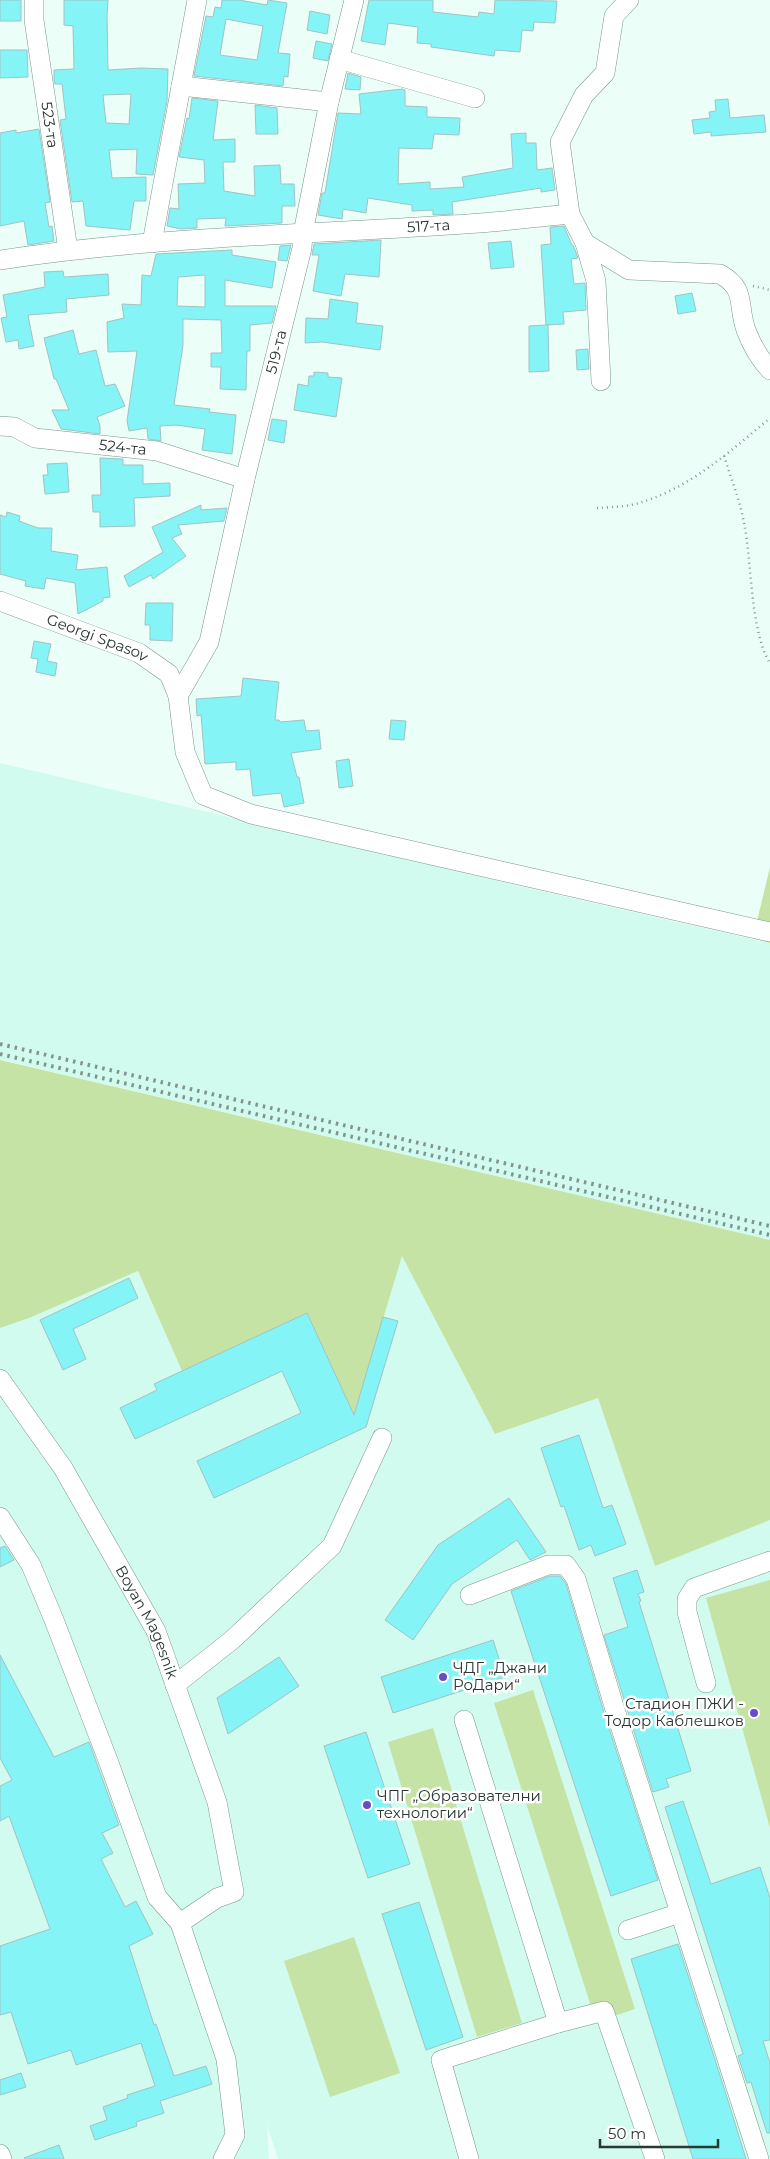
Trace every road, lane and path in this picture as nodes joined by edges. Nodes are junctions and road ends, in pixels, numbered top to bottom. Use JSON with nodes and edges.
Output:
{"nodes":[{"id":1,"x":34,"y":0,"type":"edge"},
{"id":2,"x":197,"y":0,"type":"edge"},
{"id":3,"x":354,"y":0,"type":"edge"},
{"id":4,"x":629,"y":0,"type":"edge"},
{"id":5,"x":340,"y":60,"type":"junction"},
{"id":6,"x":181,"y":86,"type":"junction"},
{"id":7,"x":475,"y":98,"type":"dead end"},
{"id":8,"x":329,"y":102,"type":"junction"},
{"id":9,"x":570,"y":214,"type":"junction"},
{"id":10,"x":303,"y":233,"type":"junction"},
{"id":11,"x":152,"y":243,"type":"junction"},
{"id":12,"x":585,"y":243,"type":"junction"},
{"id":13,"x":68,"y":250,"type":"junction"},
{"id":14,"x":0,"y":260,"type":"edge"},
{"id":15,"x":770,"y":370,"type":"edge"},
{"id":16,"x":600,"y":381,"type":"dead end"},
{"id":17,"x":770,"y":418,"type":"edge"},
{"id":18,"x":0,"y":426,"type":"edge"},
{"id":19,"x":724,"y":456,"type":"junction"},
{"id":20,"x":245,"y":478,"type":"junction"},
{"id":21,"x":597,"y":508,"type":"dead end"},
{"id":22,"x":0,"y":600,"type":"edge"},
{"id":23,"x":770,"y":663,"type":"edge"},
{"id":24,"x":178,"y":696,"type":"junction"},
{"id":25,"x":770,"y":932,"type":"edge"},
{"id":26,"x":0,"y":1379,"type":"edge"},
{"id":27,"x":382,"y":1438,"type":"dead end"},
{"id":28,"x":0,"y":1517,"type":"edge"},
{"id":29,"x":770,"y":1561,"type":"edge"},
{"id":30,"x":470,"y":1595,"type":"dead end"},
{"id":31,"x":706,"y":1683,"type":"dead end"},
{"id":32,"x":176,"y":1685,"type":"junction"},
{"id":33,"x":464,"y":1720,"type":"dead end"},
{"id":34,"x":680,"y":1913,"type":"junction"},
{"id":35,"x":180,"y":1922,"type":"junction"},
{"id":36,"x":628,"y":1930,"type":"dead end"},
{"id":37,"x":558,"y":2023,"type":"junction"},
{"id":38,"x":0,"y":2154,"type":"edge"},
{"id":39,"x":466,"y":2158,"type":"edge"},
{"id":40,"x":2,"y":2159,"type":"edge"},
{"id":41,"x":223,"y":2159,"type":"edge"},
{"id":42,"x":655,"y":2159,"type":"edge"},
{"id":43,"x":759,"y":2159,"type":"edge"}],
"edges":[{"from":1,"to":13,"type":"street","name":"523-та"},
{"from":2,"to":6,"type":"street"},
{"from":3,"to":5,"type":"street","name":"519-та"},
{"from":4,"to":9,"type":"street"},
{"from":5,"to":7,"type":"street"},
{"from":5,"to":8,"type":"street","name":"519-та"},
{"from":6,"to":8,"type":"street"},
{"from":6,"to":11,"type":"street"},
{"from":8,"to":10,"type":"street","name":"519-та"},
{"from":9,"to":10,"type":"street","name":"517-та"},
{"from":9,"to":12,"type":"street"},
{"from":10,"to":11,"type":"street","name":"517-та"},
{"from":10,"to":20,"type":"street","name":"519-та"},
{"from":11,"to":13,"type":"street","name":"517-та"},
{"from":12,"to":15,"type":"street"},
{"from":12,"to":16,"type":"street"},
{"from":13,"to":14,"type":"street","name":"517-та"},
{"from":17,"to":19,"type":"path"},
{"from":18,"to":20,"type":"street","name":"524-та"},
{"from":19,"to":21,"type":"path"},
{"from":19,"to":23,"type":"path"},
{"from":20,"to":24,"type":"street","name":"519-та"},
{"from":22,"to":24,"type":"street","name":"Georgi Spasov"},
{"from":24,"to":25,"type":"street","name":"Georgi Spasov"},
{"from":26,"to":32,"type":"street","name":"Boyan Magesnik"},
{"from":27,"to":32,"type":"street"},
{"from":28,"to":35,"type":"street"},
{"from":29,"to":31,"type":"street"},
{"from":30,"to":34,"type":"street"},
{"from":32,"to":35,"type":"street","name":"Boyan Magesnik"},
{"from":33,"to":37,"type":"street"},
{"from":34,"to":36,"type":"street"},
{"from":34,"to":43,"type":"street"},
{"from":35,"to":41,"type":"street"},
{"from":37,"to":39,"type":"street"},
{"from":37,"to":42,"type":"street"},
{"from":38,"to":40,"type":"street"}]}
